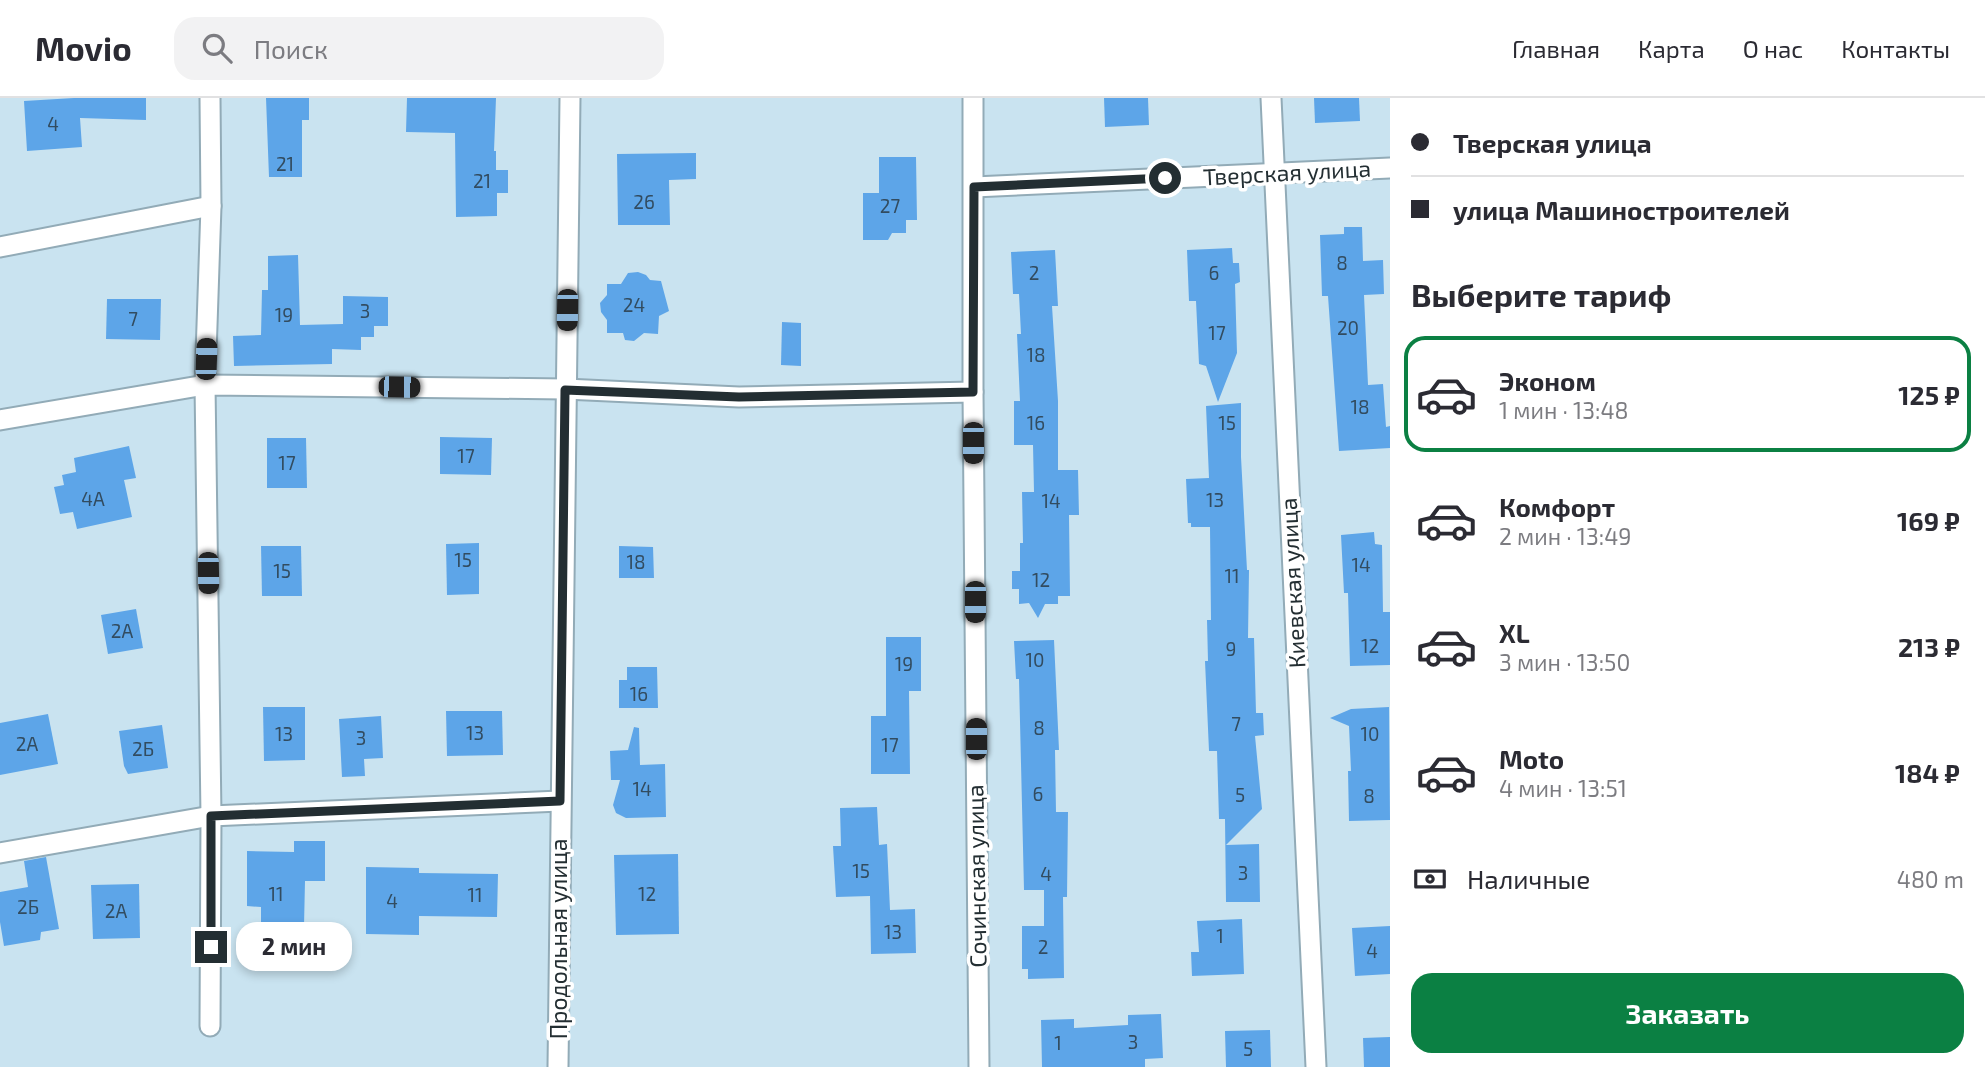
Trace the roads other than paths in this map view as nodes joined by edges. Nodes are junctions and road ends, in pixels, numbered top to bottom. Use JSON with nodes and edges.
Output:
{"nodes":[{"id":1,"x":210,"y":98,"type":"edge"},
{"id":2,"x":570,"y":98,"type":"edge"},
{"id":3,"x":973,"y":98,"type":"edge"},
{"id":4,"x":1271,"y":98,"type":"edge"},
{"id":5,"x":1390,"y":168,"type":"edge"},
{"id":6,"x":1274,"y":173,"type":"junction"},
{"id":7,"x":974,"y":187,"type":"junction"},
{"id":8,"x":211,"y":206,"type":"junction"},
{"id":9,"x":0,"y":247,"type":"edge"},
{"id":10,"x":205,"y":384,"type":"junction"},
{"id":11,"x":565,"y":390,"type":"junction"},
{"id":12,"x":973,"y":392,"type":"junction"},
{"id":13,"x":0,"y":420,"type":"edge"},
{"id":14,"x":560,"y":801,"type":"junction"},
{"id":15,"x":211,"y":816,"type":"junction"},
{"id":16,"x":0,"y":853,"type":"edge"},
{"id":17,"x":210,"y":1026,"type":"dead end"},
{"id":18,"x":558,"y":1067,"type":"edge"},
{"id":19,"x":979,"y":1067,"type":"edge"},
{"id":20,"x":1316,"y":1067,"type":"edge"}],
"edges":[{"from":1,"to":8,"type":"street"},
{"from":2,"to":11,"type":"street","name":"Продольная улица"},
{"from":3,"to":7,"type":"street","name":"Сочинская улица"},
{"from":4,"to":6,"type":"street","name":"Киевская улица"},
{"from":5,"to":6,"type":"street","name":"Тверская улица"},
{"from":6,"to":7,"type":"street","name":"Тверская улица"},
{"from":6,"to":20,"type":"street","name":"Киевская улица"},
{"from":7,"to":12,"type":"street","name":"Сочинская улица"},
{"from":8,"to":9,"type":"street"},
{"from":8,"to":10,"type":"street"},
{"from":10,"to":11,"type":"street"},
{"from":10,"to":13,"type":"street"},
{"from":10,"to":15,"type":"street"},
{"from":11,"to":12,"type":"street"},
{"from":11,"to":14,"type":"street","name":"Продольная улица"},
{"from":12,"to":19,"type":"street","name":"Сочинская улица"},
{"from":14,"to":15,"type":"street"},
{"from":14,"to":18,"type":"street","name":"Продольная улица"},
{"from":15,"to":16,"type":"street"},
{"from":15,"to":17,"type":"street"}]}
